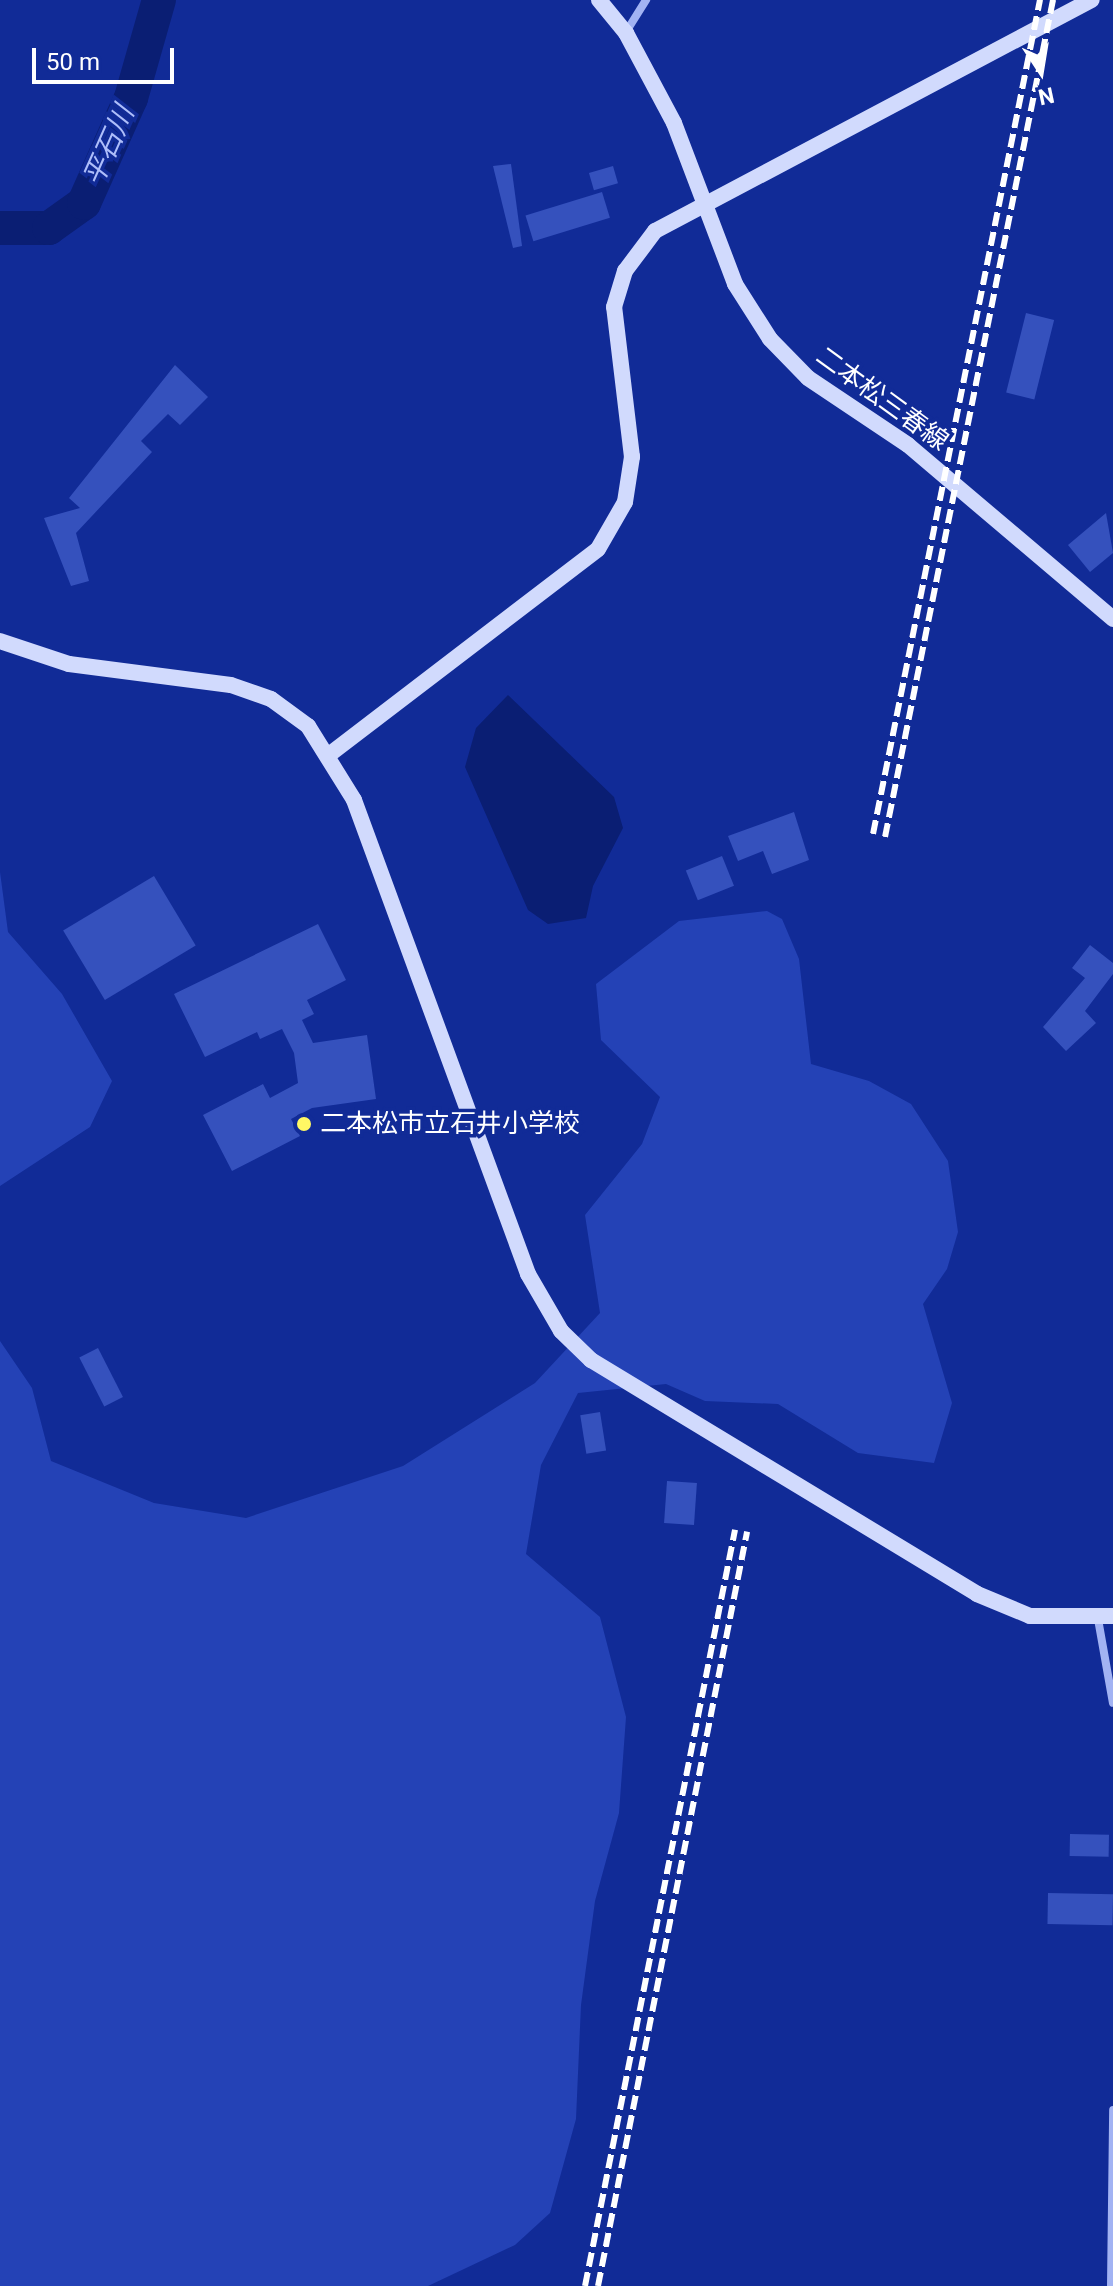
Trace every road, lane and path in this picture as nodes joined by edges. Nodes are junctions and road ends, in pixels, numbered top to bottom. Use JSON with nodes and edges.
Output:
{"nodes":[{"id":1,"x":599,"y":0,"type":"edge"},
{"id":2,"x":646,"y":0,"type":"edge"},
{"id":3,"x":1092,"y":0,"type":"edge"},
{"id":4,"x":626,"y":33,"type":"junction"},
{"id":5,"x":705,"y":202,"type":"junction"},
{"id":6,"x":1113,"y":619,"type":"edge"},
{"id":7,"x":0,"y":641,"type":"edge"},
{"id":8,"x":330,"y":754,"type":"junction"},
{"id":9,"x":1105,"y":1618,"type":"edge"},
{"id":10,"x":1113,"y":1703,"type":"edge"},
{"id":11,"x":1113,"y":2110,"type":"edge"},
{"id":12,"x":1111,"y":2286,"type":"edge"}],
"edges":[{"from":1,"to":4,"type":"street","name":"二本松三春線"},
{"from":2,"to":4,"type":"street"},
{"from":3,"to":5,"type":"street"},
{"from":4,"to":5,"type":"street","name":"二本松三春線"},
{"from":5,"to":6,"type":"street","name":"二本松三春線"},
{"from":5,"to":8,"type":"street"},
{"from":7,"to":8,"type":"street"},
{"from":8,"to":9,"type":"street"},
{"from":9,"to":10,"type":"street"},
{"from":11,"to":12,"type":"street"}]}
